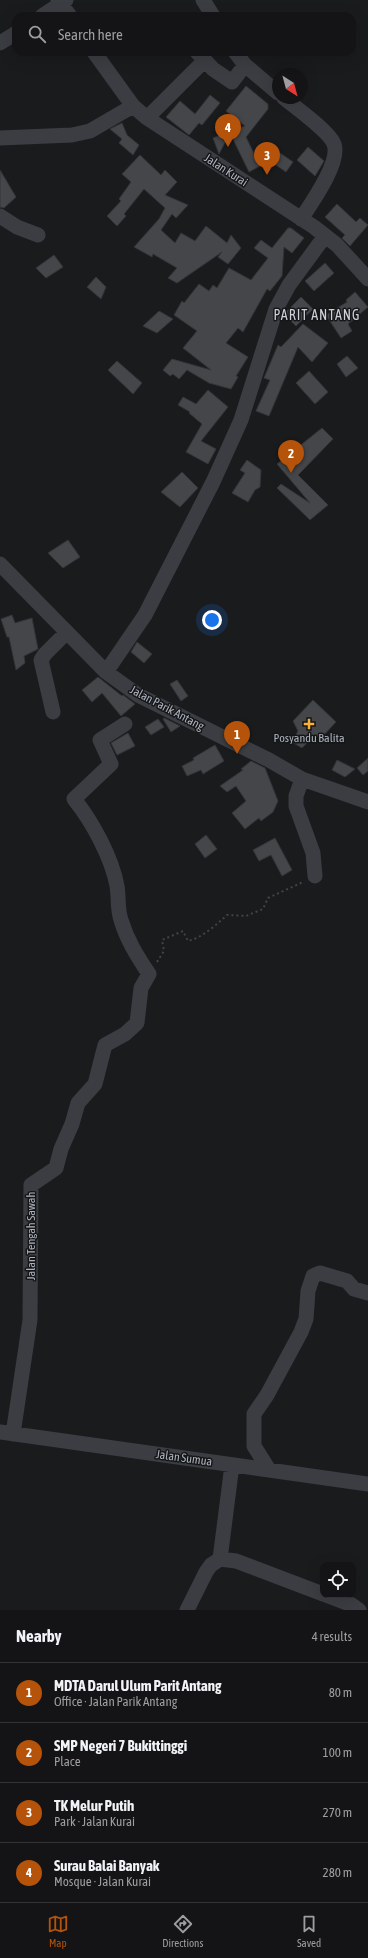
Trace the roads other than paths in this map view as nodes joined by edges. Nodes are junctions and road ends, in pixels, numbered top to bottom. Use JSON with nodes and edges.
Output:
{"nodes":[{"id":1,"x":64,"y":5,"type":"edge"},
{"id":2,"x":50,"y":12,"type":"edge"},
{"id":3,"x":12,"y":36,"type":"edge"},
{"id":4,"x":0,"y":43,"type":"edge"},
{"id":5,"x":97,"y":56,"type":"edge"},
{"id":6,"x":200,"y":56,"type":"edge"},
{"id":7,"x":239,"y":56,"type":"edge"},
{"id":8,"x":245,"y":65,"type":"junction"},
{"id":9,"x":272,"y":88,"type":"edge"},
{"id":10,"x":291,"y":104,"type":"edge"},
{"id":11,"x":133,"y":106,"type":"junction"},
{"id":12,"x":147,"y":118,"type":"junction"},
{"id":13,"x":0,"y":138,"type":"edge"},
{"id":14,"x":0,"y":216,"type":"edge"},
{"id":15,"x":301,"y":219,"type":"junction"},
{"id":16,"x":38,"y":235,"type":"dead end"},
{"id":17,"x":325,"y":236,"type":"junction"},
{"id":18,"x":368,"y":279,"type":"edge"},
{"id":19,"x":0,"y":564,"type":"edge"},
{"id":20,"x":67,"y":632,"type":"junction"},
{"id":21,"x":106,"y":672,"type":"junction"},
{"id":22,"x":53,"y":712,"type":"dead end"},
{"id":23,"x":125,"y":724,"type":"dead end"},
{"id":24,"x":302,"y":779,"type":"junction"},
{"id":25,"x":368,"y":802,"type":"edge"},
{"id":26,"x":315,"y":876,"type":"road end"},
{"id":27,"x":368,"y":1293,"type":"edge"},
{"id":28,"x":7,"y":1433,"type":"edge"},
{"id":29,"x":232,"y":1465,"type":"junction"},
{"id":30,"x":269,"y":1470,"type":"junction"},
{"id":31,"x":368,"y":1484,"type":"edge"},
{"id":32,"x":220,"y":1559,"type":"junction"},
{"id":33,"x":320,"y":1593,"type":"edge"},
{"id":34,"x":334,"y":1598,"type":"edge"},
{"id":35,"x":187,"y":1610,"type":"edge"},
{"id":36,"x":359,"y":1610,"type":"edge"}],
"edges":[{"from":1,"to":2,"type":"street"},
{"from":3,"to":4,"type":"street"},
{"from":5,"to":11,"type":"street","name":"Jalan Kurai"},
{"from":6,"to":8,"type":"street"},
{"from":6,"to":12,"type":"street"},
{"from":7,"to":8,"type":"street"},
{"from":8,"to":9,"type":"street"},
{"from":10,"to":15,"type":"street"},
{"from":11,"to":12,"type":"street","name":"Jalan Kurai"},
{"from":11,"to":13,"type":"street"},
{"from":12,"to":15,"type":"street","name":"Jalan Kurai"},
{"from":14,"to":16,"type":"street"},
{"from":15,"to":17,"type":"street","name":"Jalan Kurai"},
{"from":17,"to":18,"type":"street","name":"Jalan Kurai"},
{"from":17,"to":21,"type":"street"},
{"from":19,"to":20,"type":"street","name":"Jalan Parik Antang"},
{"from":20,"to":21,"type":"street","name":"Jalan Parik Antang"},
{"from":20,"to":22,"type":"street"},
{"from":21,"to":24,"type":"street","name":"Jalan Parik Antang"},
{"from":23,"to":28,"type":"street","name":"Jalan Tengah Sawah"},
{"from":24,"to":25,"type":"street","name":"Jalan Parik Antang"},
{"from":24,"to":26,"type":"street"},
{"from":27,"to":30,"type":"street"},
{"from":28,"to":29,"type":"street","name":"Jalan Sumua"},
{"from":29,"to":30,"type":"street","name":"Jalan Sumua"},
{"from":29,"to":32,"type":"street"},
{"from":30,"to":31,"type":"street","name":"Jalan Sumua"},
{"from":32,"to":33,"type":"street"},
{"from":32,"to":35,"type":"street"},
{"from":34,"to":36,"type":"street"}]}
